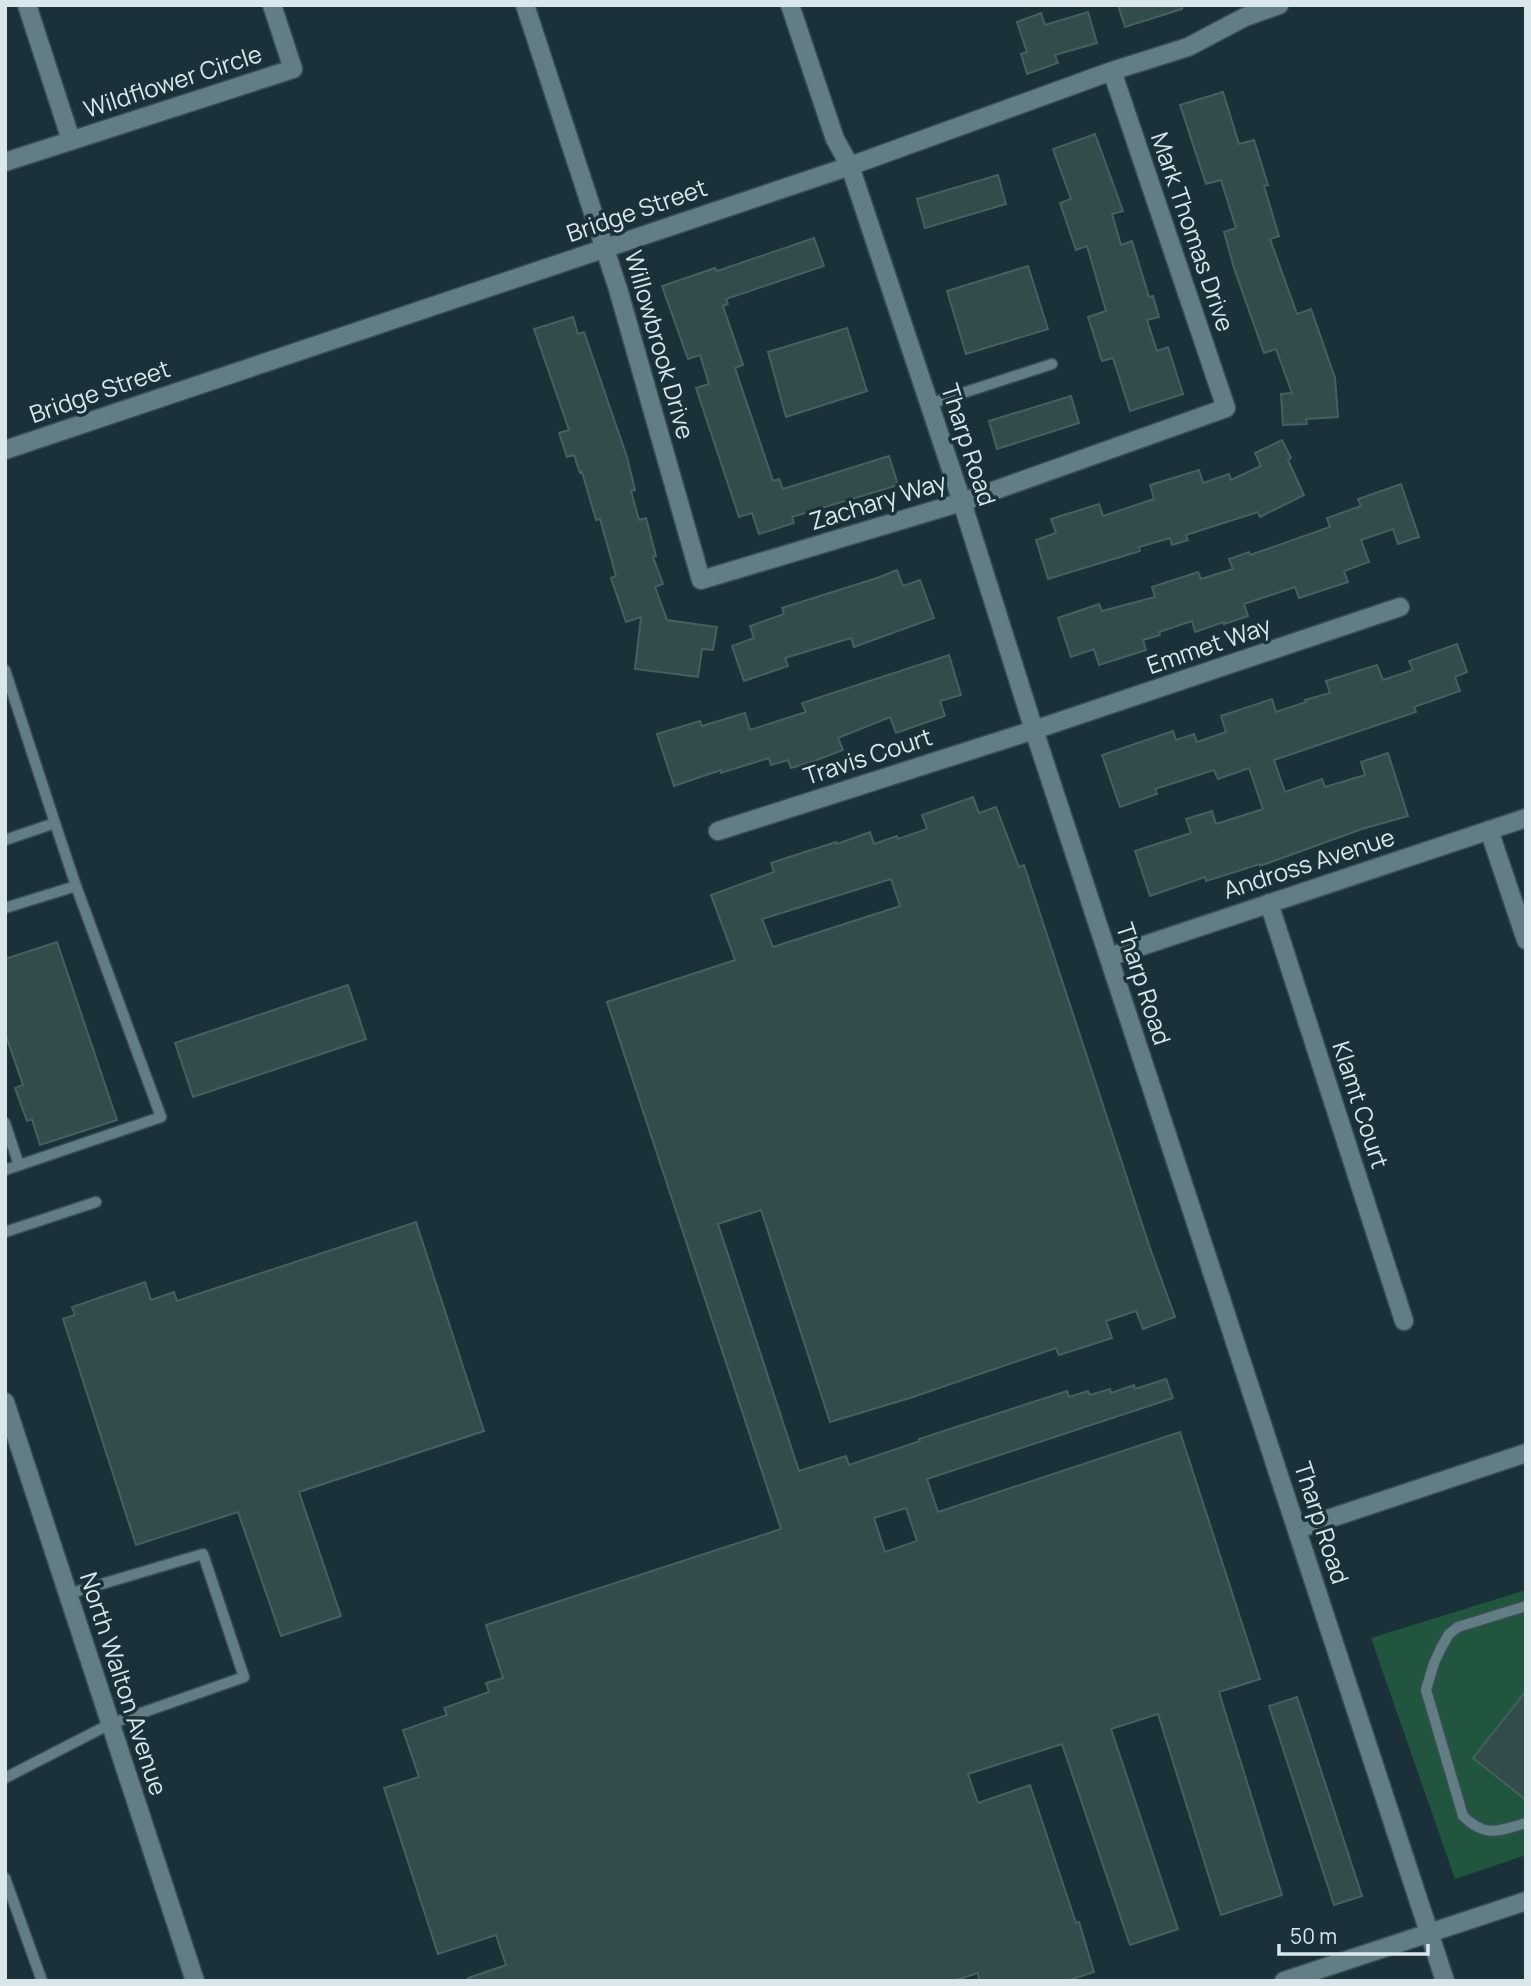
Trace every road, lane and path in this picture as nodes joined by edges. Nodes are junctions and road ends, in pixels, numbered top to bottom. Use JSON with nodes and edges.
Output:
{"nodes":[{"id":1,"x":27,"y":5,"type":"edge"},
{"id":2,"x":272,"y":5,"type":"edge"},
{"id":3,"x":525,"y":5,"type":"edge"},
{"id":4,"x":790,"y":5,"type":"edge"},
{"id":5,"x":1279,"y":5,"type":"edge"},
{"id":6,"x":1112,"y":71,"type":"junction"},
{"id":7,"x":71,"y":140,"type":"junction"},
{"id":8,"x":5,"y":162,"type":"edge"},
{"id":9,"x":850,"y":166,"type":"junction"},
{"id":10,"x":605,"y":248,"type":"junction"},
{"id":11,"x":1052,"y":363,"type":"dead end"},
{"id":12,"x":929,"y":404,"type":"junction"},
{"id":13,"x":1226,"y":408,"type":"joint"},
{"id":14,"x":5,"y":450,"type":"edge"},
{"id":15,"x":962,"y":502,"type":"junction"},
{"id":16,"x":701,"y":580,"type":"joint"},
{"id":17,"x":1399,"y":607,"type":"dead end"},
{"id":18,"x":5,"y":670,"type":"edge"},
{"id":19,"x":1034,"y":730,"type":"junction"},
{"id":20,"x":1526,"y":818,"type":"edge"},
{"id":21,"x":55,"y":823,"type":"junction"},
{"id":22,"x":1489,"y":830,"type":"junction"},
{"id":23,"x":718,"y":831,"type":"dead end"},
{"id":24,"x":5,"y":840,"type":"edge"},
{"id":25,"x":76,"y":886,"type":"junction"},
{"id":26,"x":1269,"y":903,"type":"junction"},
{"id":27,"x":5,"y":908,"type":"edge"},
{"id":28,"x":1526,"y":940,"type":"edge"},
{"id":29,"x":1109,"y":957,"type":"junction"},
{"id":30,"x":5,"y":1123,"type":"edge"},
{"id":31,"x":19,"y":1165,"type":"junction"},
{"id":32,"x":5,"y":1170,"type":"edge"},
{"id":33,"x":96,"y":1202,"type":"dead end"},
{"id":34,"x":5,"y":1232,"type":"edge"},
{"id":35,"x":1404,"y":1321,"type":"dead end"},
{"id":36,"x":5,"y":1402,"type":"edge"},
{"id":37,"x":1526,"y":1453,"type":"edge"},
{"id":38,"x":1298,"y":1529,"type":"junction"},
{"id":39,"x":68,"y":1594,"type":"junction"},
{"id":40,"x":1526,"y":1606,"type":"edge"},
{"id":41,"x":110,"y":1724,"type":"junction"},
{"id":42,"x":5,"y":1778,"type":"edge"},
{"id":43,"x":1526,"y":1823,"type":"edge"},
{"id":44,"x":5,"y":1878,"type":"edge"},
{"id":45,"x":1526,"y":1900,"type":"edge"},
{"id":46,"x":1430,"y":1932,"type":"junction"},
{"id":47,"x":43,"y":1981,"type":"edge"},
{"id":48,"x":195,"y":1981,"type":"edge"},
{"id":49,"x":1284,"y":1981,"type":"edge"},
{"id":50,"x":1445,"y":1981,"type":"edge"}],
"edges":[{"from":1,"to":7,"type":"street"},
{"from":2,"to":7,"type":"street","name":"Wildflower Circle"},
{"from":3,"to":10,"type":"street","name":"Willowbrook Drive"},
{"from":4,"to":9,"type":"street","name":"Tharp Road"},
{"from":5,"to":6,"type":"street","name":"Bridge Street"},
{"from":6,"to":9,"type":"street","name":"Bridge Street"},
{"from":6,"to":13,"type":"street","name":"Mark Thomas Drive"},
{"from":7,"to":8,"type":"street","name":"Wildflower Circle"},
{"from":9,"to":10,"type":"street","name":"Bridge Street"},
{"from":9,"to":12,"type":"street","name":"Tharp Road"},
{"from":10,"to":14,"type":"street","name":"Bridge Street"},
{"from":10,"to":16,"type":"street","name":"Willowbrook Drive"},
{"from":11,"to":12,"type":"lane"},
{"from":12,"to":15,"type":"street","name":"Tharp Road"},
{"from":13,"to":15,"type":"street","name":"Zachary Way"},
{"from":15,"to":16,"type":"street","name":"Zachary Way"},
{"from":15,"to":19,"type":"street","name":"Tharp Road"},
{"from":17,"to":19,"type":"street","name":"Emmet Way"},
{"from":18,"to":21,"type":"lane"},
{"from":19,"to":23,"type":"street","name":"Travis Court"},
{"from":19,"to":29,"type":"street","name":"Tharp Road"},
{"from":20,"to":22,"type":"street","name":"Andross Avenue"},
{"from":21,"to":24,"type":"lane"},
{"from":21,"to":25,"type":"lane"},
{"from":22,"to":26,"type":"street","name":"Andross Avenue"},
{"from":22,"to":28,"type":"street"},
{"from":25,"to":27,"type":"lane"},
{"from":25,"to":31,"type":"lane"},
{"from":26,"to":29,"type":"street","name":"Andross Avenue"},
{"from":26,"to":35,"type":"street","name":"Klamt Court"},
{"from":29,"to":38,"type":"street","name":"Tharp Road"},
{"from":30,"to":31,"type":"lane"},
{"from":31,"to":32,"type":"lane"},
{"from":33,"to":34,"type":"lane"},
{"from":36,"to":39,"type":"street","name":"North Walton Avenue"},
{"from":37,"to":38,"type":"street"},
{"from":38,"to":46,"type":"street","name":"Tharp Road"},
{"from":39,"to":41,"type":"street","name":"North Walton Avenue"},
{"from":39,"to":41,"type":"lane"},
{"from":40,"to":43,"type":"lane"},
{"from":41,"to":42,"type":"lane"},
{"from":41,"to":48,"type":"street","name":"North Walton Avenue"},
{"from":44,"to":47,"type":"lane"},
{"from":45,"to":46,"type":"street"},
{"from":46,"to":49,"type":"street"},
{"from":46,"to":50,"type":"street","name":"Tharp Road"}]}
